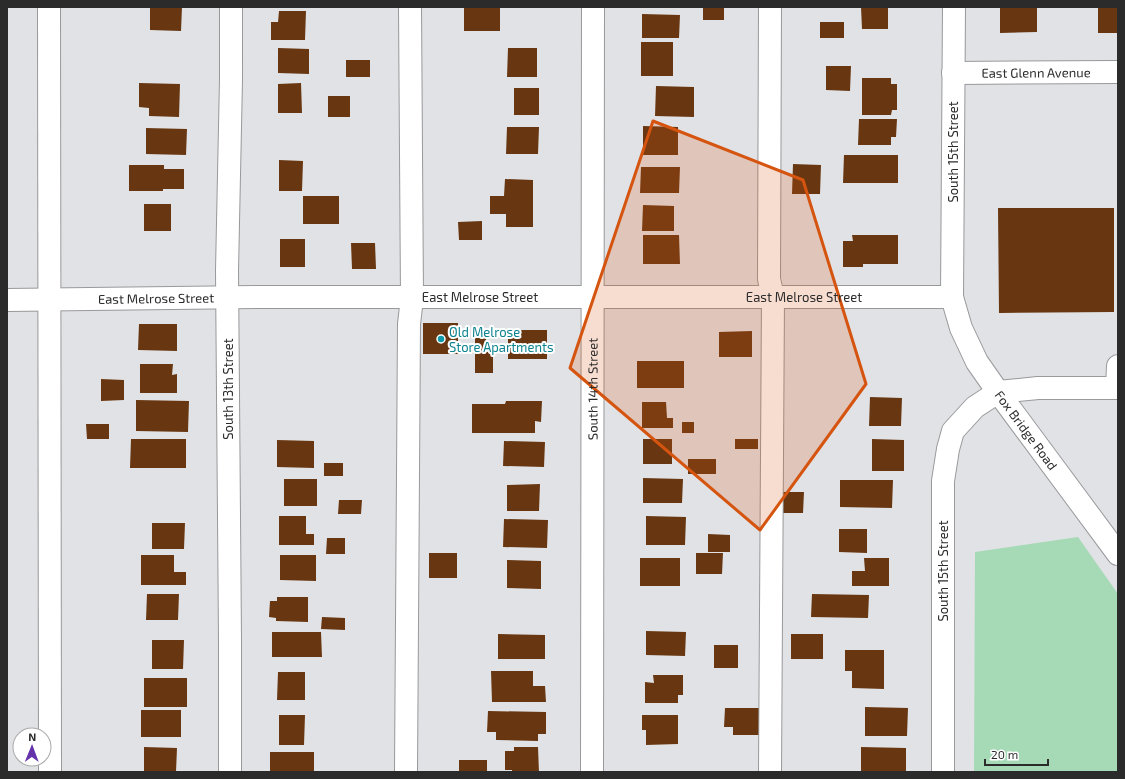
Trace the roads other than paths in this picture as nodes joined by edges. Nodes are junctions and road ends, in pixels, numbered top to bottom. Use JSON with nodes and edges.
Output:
{"nodes":[{"id":1,"x":49,"y":7,"type":"edge"},
{"id":2,"x":231,"y":7,"type":"edge"},
{"id":3,"x":410,"y":7,"type":"edge"},
{"id":4,"x":593,"y":7,"type":"edge"},
{"id":5,"x":770,"y":7,"type":"edge"},
{"id":6,"x":954,"y":7,"type":"edge"},
{"id":7,"x":1118,"y":72,"type":"edge"},
{"id":8,"x":954,"y":73,"type":"junction"},
{"id":9,"x":593,"y":297,"type":"junction"},
{"id":10,"x":772,"y":297,"type":"junction"},
{"id":11,"x":952,"y":297,"type":"junction"},
{"id":12,"x":228,"y":298,"type":"junction"},
{"id":13,"x":412,"y":298,"type":"junction"},
{"id":14,"x":7,"y":300,"type":"edge"},
{"id":15,"x":49,"y":300,"type":"junction"},
{"id":16,"x":1118,"y":366,"type":"edge"},
{"id":17,"x":1117,"y":388,"type":"edge"},
{"id":18,"x":998,"y":392,"type":"junction"},
{"id":19,"x":1118,"y":554,"type":"edge"},
{"id":20,"x":50,"y":772,"type":"edge"},
{"id":21,"x":230,"y":772,"type":"edge"},
{"id":22,"x":406,"y":772,"type":"edge"},
{"id":23,"x":592,"y":772,"type":"edge"},
{"id":24,"x":770,"y":772,"type":"edge"},
{"id":25,"x":943,"y":772,"type":"edge"}],
"edges":[{"from":1,"to":15,"type":"street"},
{"from":2,"to":12,"type":"street","name":"South 13th Street"},
{"from":3,"to":13,"type":"street"},
{"from":4,"to":9,"type":"street","name":"South 14th Street"},
{"from":5,"to":10,"type":"street"},
{"from":6,"to":8,"type":"street","name":"South 15th Street"},
{"from":7,"to":8,"type":"street","name":"East Glenn Avenue"},
{"from":8,"to":11,"type":"street","name":"South 15th Street"},
{"from":9,"to":10,"type":"street","name":"East Melrose Street"},
{"from":9,"to":13,"type":"street","name":"East Melrose Street"},
{"from":9,"to":23,"type":"street","name":"South 14th Street"},
{"from":10,"to":11,"type":"street","name":"East Melrose Street"},
{"from":10,"to":24,"type":"street"},
{"from":11,"to":18,"type":"street","name":"Fox Bridge Road"},
{"from":12,"to":13,"type":"street","name":"East Melrose Street"},
{"from":12,"to":15,"type":"street","name":"East Melrose Street"},
{"from":12,"to":21,"type":"street","name":"South 13th Street"},
{"from":13,"to":22,"type":"street"},
{"from":14,"to":15,"type":"street","name":"East Melrose Street"},
{"from":15,"to":20,"type":"street"},
{"from":16,"to":17,"type":"street"},
{"from":17,"to":18,"type":"street"},
{"from":18,"to":19,"type":"street","name":"Fox Bridge Road"},
{"from":18,"to":25,"type":"street","name":"South 15th Street"}]}
